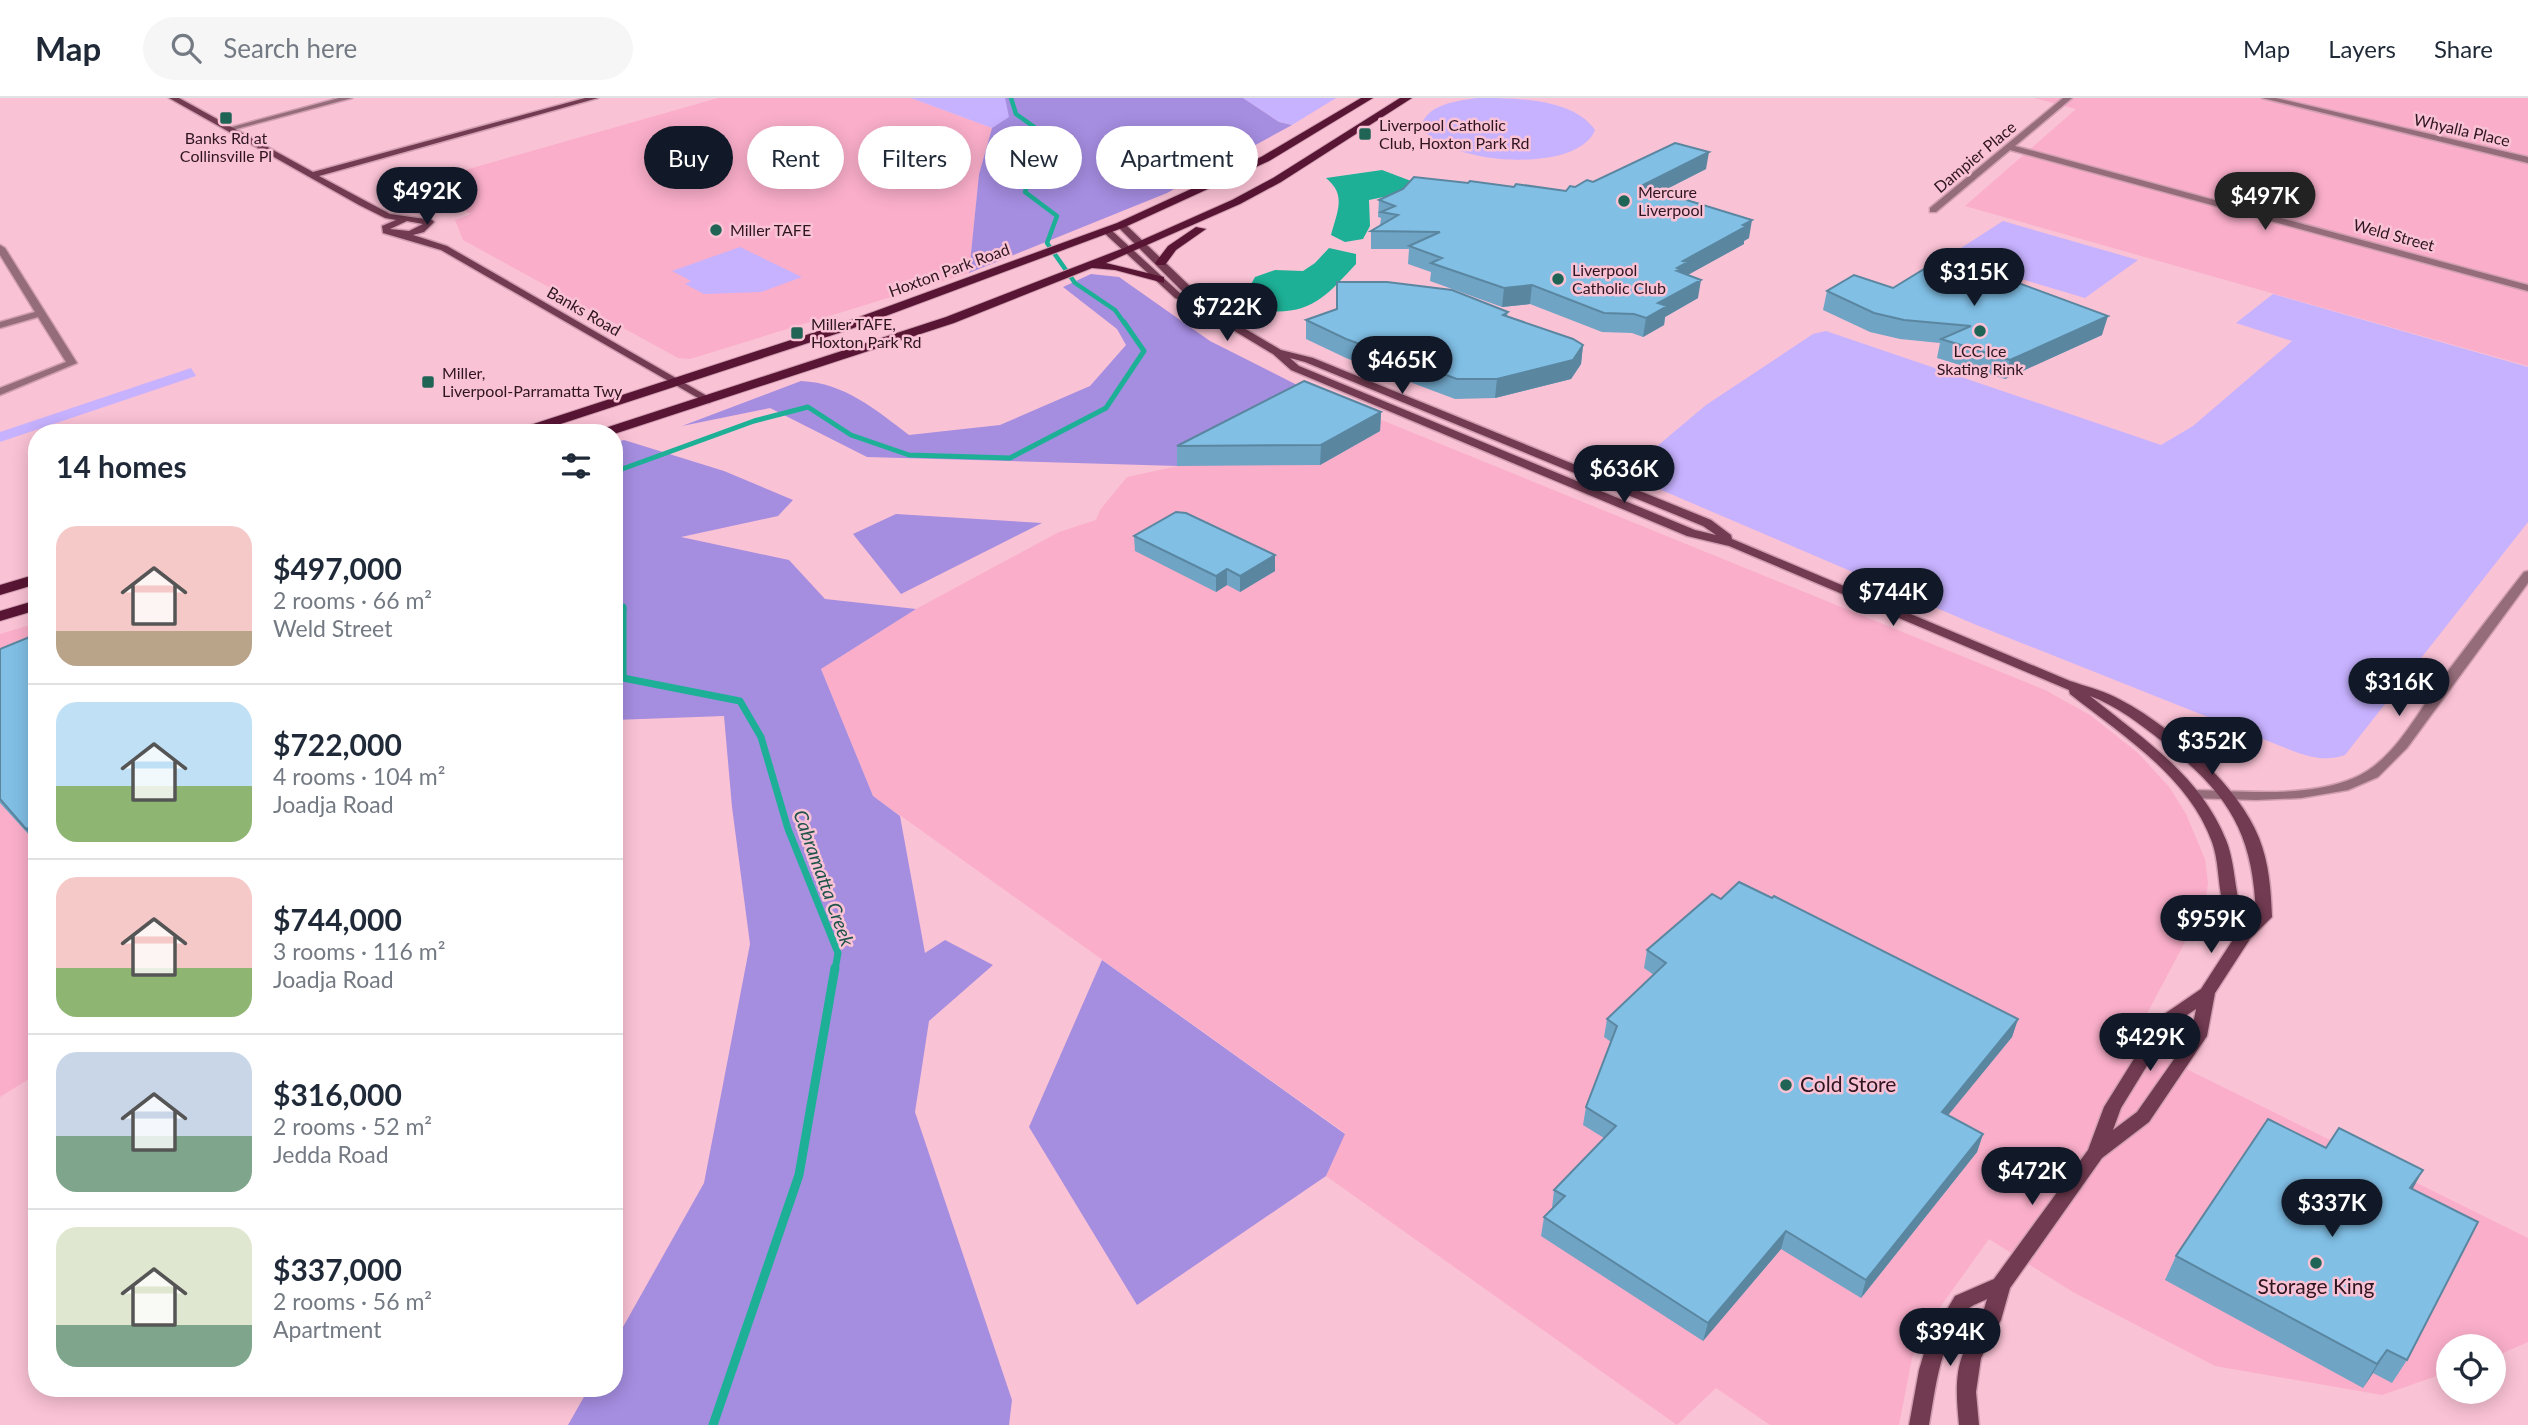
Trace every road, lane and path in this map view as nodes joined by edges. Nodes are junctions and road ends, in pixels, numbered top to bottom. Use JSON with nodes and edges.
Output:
{"nodes":[{"id":1,"x":173,"y":98,"type":"edge"},
{"id":2,"x":348,"y":98,"type":"edge"},
{"id":3,"x":594,"y":98,"type":"edge"},
{"id":4,"x":1368,"y":98,"type":"edge"},
{"id":5,"x":1407,"y":98,"type":"edge"},
{"id":6,"x":2067,"y":98,"type":"edge"},
{"id":7,"x":2266,"y":98,"type":"edge"},
{"id":8,"x":229,"y":129,"type":"junction"},
{"id":9,"x":2009,"y":148,"type":"junction"},
{"id":10,"x":2528,"y":160,"type":"edge"},
{"id":11,"x":312,"y":175,"type":"junction"},
{"id":12,"x":1276,"y":180,"type":"junction"},
{"id":13,"x":375,"y":209,"type":"junction"},
{"id":14,"x":1933,"y":210,"type":"dead end"},
{"id":15,"x":407,"y":218,"type":"junction"},
{"id":16,"x":388,"y":224,"type":"junction"},
{"id":17,"x":1121,"y":225,"type":"junction"},
{"id":18,"x":426,"y":227,"type":"junction"},
{"id":19,"x":1106,"y":230,"type":"junction"},
{"id":20,"x":401,"y":234,"type":"junction"},
{"id":21,"x":1141,"y":244,"type":"junction"},
{"id":22,"x":0,"y":248,"type":"edge"},
{"id":23,"x":444,"y":248,"type":"junction"},
{"id":24,"x":1128,"y":250,"type":"junction"},
{"id":25,"x":5,"y":261,"type":"edge"},
{"id":26,"x":1161,"y":263,"type":"junction"},
{"id":27,"x":1093,"y":265,"type":"junction"},
{"id":28,"x":1160,"y":280,"type":"junction"},
{"id":29,"x":2528,"y":288,"type":"edge"},
{"id":30,"x":1196,"y":304,"type":"junction"},
{"id":31,"x":41,"y":313,"type":"junction"},
{"id":32,"x":0,"y":325,"type":"edge"},
{"id":33,"x":680,"y":381,"type":"junction"},
{"id":34,"x":0,"y":392,"type":"edge"},
{"id":35,"x":709,"y":400,"type":"junction"},
{"id":36,"x":548,"y":424,"type":"edge"},
{"id":37,"x":623,"y":427,"type":"edge"},
{"id":38,"x":2528,"y":575,"type":"edge"},
{"id":39,"x":28,"y":582,"type":"edge"},
{"id":40,"x":0,"y":590,"type":"edge"},
{"id":41,"x":28,"y":608,"type":"edge"},
{"id":42,"x":0,"y":616,"type":"edge"},
{"id":43,"x":2065,"y":684,"type":"junction"},
{"id":44,"x":2194,"y":795,"type":"junction"},
{"id":45,"x":2230,"y":795,"type":"junction"},
{"id":46,"x":2244,"y":935,"type":"junction"},
{"id":47,"x":2207,"y":993,"type":"junction"},
{"id":48,"x":2095,"y":1153,"type":"junction"},
{"id":49,"x":2001,"y":1285,"type":"junction"},
{"id":50,"x":1919,"y":1425,"type":"edge"},
{"id":51,"x":1969,"y":1425,"type":"edge"}],
"edges":[{"from":1,"to":8,"type":"main road"},
{"from":2,"to":8,"type":"street"},
{"from":3,"to":11,"type":"main road"},
{"from":4,"to":17,"type":"main road","name":"Hoxton Park Road"},
{"from":5,"to":12,"type":"main road"},
{"from":6,"to":9,"type":"street","name":"Dampier Place"},
{"from":7,"to":10,"type":"street","name":"Whyalla Place"},
{"from":8,"to":11,"type":"main road"},
{"from":9,"to":14,"type":"street","name":"Dampier Place"},
{"from":9,"to":29,"type":"street","name":"Weld Street"},
{"from":11,"to":13,"type":"main road"},
{"from":12,"to":21,"type":"main road"},
{"from":12,"to":26,"type":"main road"},
{"from":13,"to":15,"type":"main road"},
{"from":13,"to":16,"type":"main road"},
{"from":15,"to":16,"type":"main road"},
{"from":15,"to":18,"type":"main road"},
{"from":16,"to":20,"type":"main road","name":"Banks Road"},
{"from":17,"to":19,"type":"main road","name":"Hoxton Park Road"},
{"from":17,"to":21,"type":"main road"},
{"from":18,"to":20,"type":"main road"},
{"from":18,"to":23,"type":"main road","name":"Banks Road"},
{"from":19,"to":24,"type":"main road"},
{"from":19,"to":33,"type":"main road","name":"Hoxton Park Road"},
{"from":20,"to":23,"type":"main road","name":"Banks Road"},
{"from":21,"to":24,"type":"main road"},
{"from":21,"to":26,"type":"main road"},
{"from":22,"to":25,"type":"street"},
{"from":23,"to":33,"type":"main road","name":"Banks Road"},
{"from":24,"to":27,"type":"main road"},
{"from":24,"to":28,"type":"main road"},
{"from":25,"to":31,"type":"street"},
{"from":26,"to":30,"type":"main road"},
{"from":27,"to":28,"type":"main road"},
{"from":27,"to":35,"type":"main road"},
{"from":28,"to":30,"type":"main road"},
{"from":30,"to":43,"type":"main road"},
{"from":31,"to":32,"type":"street"},
{"from":31,"to":34,"type":"street"},
{"from":33,"to":35,"type":"main road","name":"Banks Road"},
{"from":33,"to":36,"type":"main road","name":"Hoxton Park Road"},
{"from":35,"to":37,"type":"main road"},
{"from":38,"to":45,"type":"street"},
{"from":39,"to":40,"type":"main road"},
{"from":41,"to":42,"type":"main road"},
{"from":43,"to":44,"type":"main road"},
{"from":43,"to":45,"type":"main road"},
{"from":44,"to":45,"type":"street"},
{"from":44,"to":46,"type":"main road"},
{"from":45,"to":46,"type":"main road"},
{"from":46,"to":47,"type":"main road"},
{"from":47,"to":48,"type":"main road"},
{"from":47,"to":48,"type":"main road"},
{"from":48,"to":49,"type":"main road"},
{"from":49,"to":50,"type":"main road"},
{"from":49,"to":51,"type":"main road"}]}
